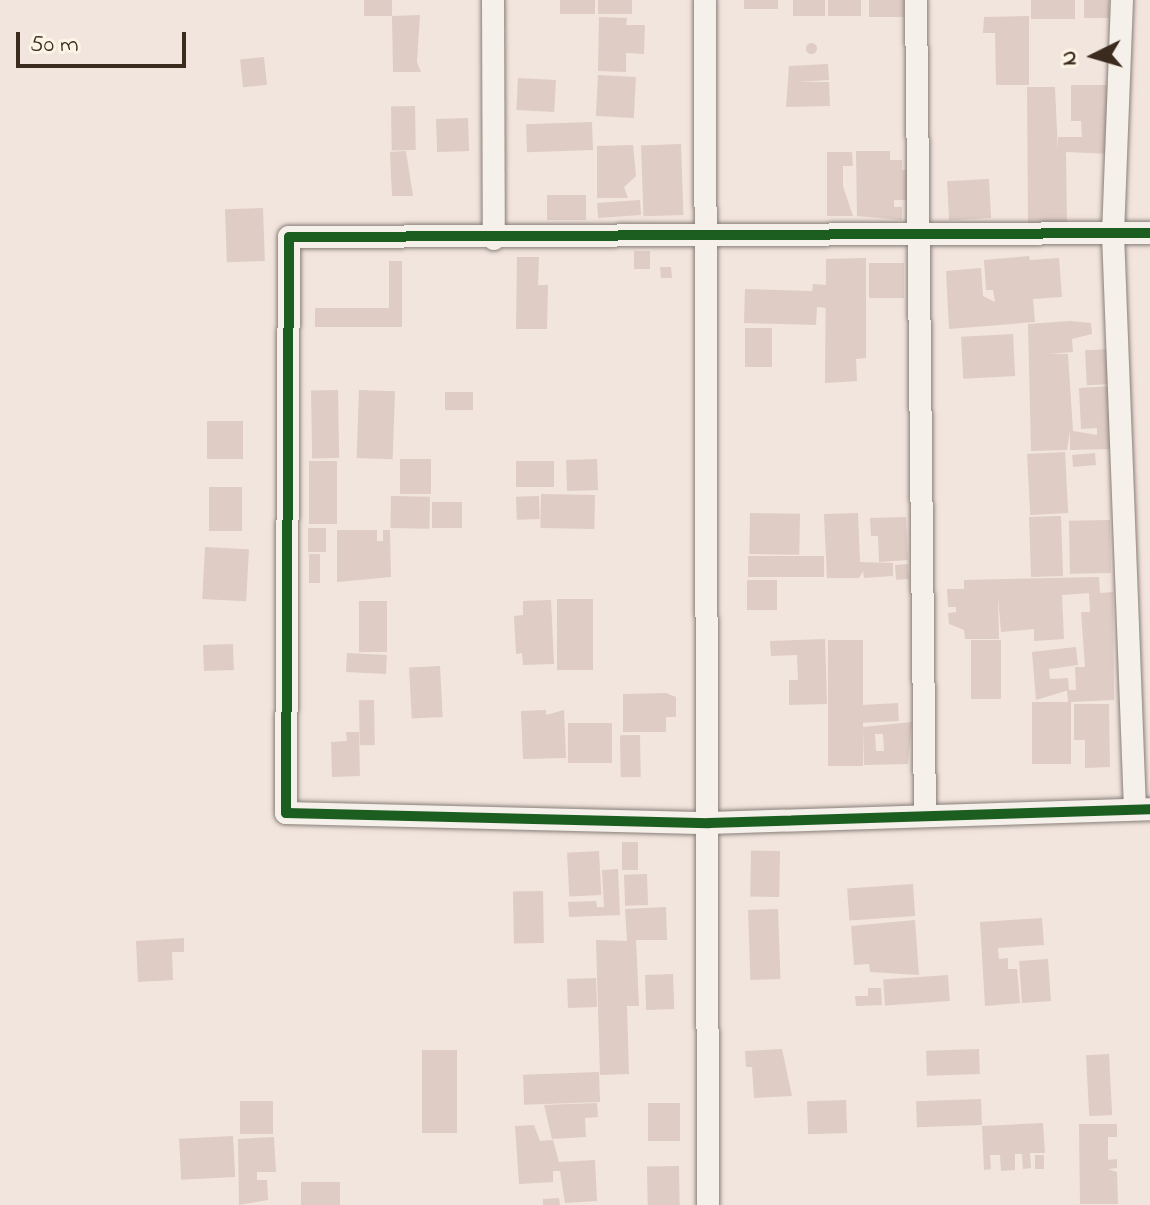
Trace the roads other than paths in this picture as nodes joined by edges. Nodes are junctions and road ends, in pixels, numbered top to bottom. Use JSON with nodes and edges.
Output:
{"nodes":[{"id":1,"x":493,"y":0,"type":"edge"},
{"id":2,"x":705,"y":0,"type":"edge"},
{"id":3,"x":916,"y":0,"type":"edge"},
{"id":4,"x":1122,"y":0,"type":"edge"},
{"id":5,"x":1150,"y":233,"type":"edge"},
{"id":6,"x":1113,"y":234,"type":"junction"},
{"id":7,"x":706,"y":236,"type":"junction"},
{"id":8,"x":920,"y":236,"type":"junction"},
{"id":9,"x":494,"y":239,"type":"junction"},
{"id":10,"x":1142,"y":809,"type":"edge"},
{"id":11,"x":925,"y":815,"type":"junction"},
{"id":12,"x":709,"y":823,"type":"junction"},
{"id":13,"x":708,"y":1205,"type":"edge"}],
"edges":[{"from":1,"to":9,"type":"street"},
{"from":2,"to":7,"type":"street"},
{"from":3,"to":8,"type":"street"},
{"from":4,"to":6,"type":"street"},
{"from":5,"to":6,"type":"street"},
{"from":6,"to":8,"type":"street"},
{"from":6,"to":10,"type":"street"},
{"from":7,"to":8,"type":"street"},
{"from":7,"to":9,"type":"street"},
{"from":7,"to":12,"type":"street"},
{"from":8,"to":11,"type":"street"},
{"from":9,"to":12,"type":"street"},
{"from":10,"to":11,"type":"street"},
{"from":11,"to":12,"type":"street"},
{"from":12,"to":13,"type":"street"}]}
